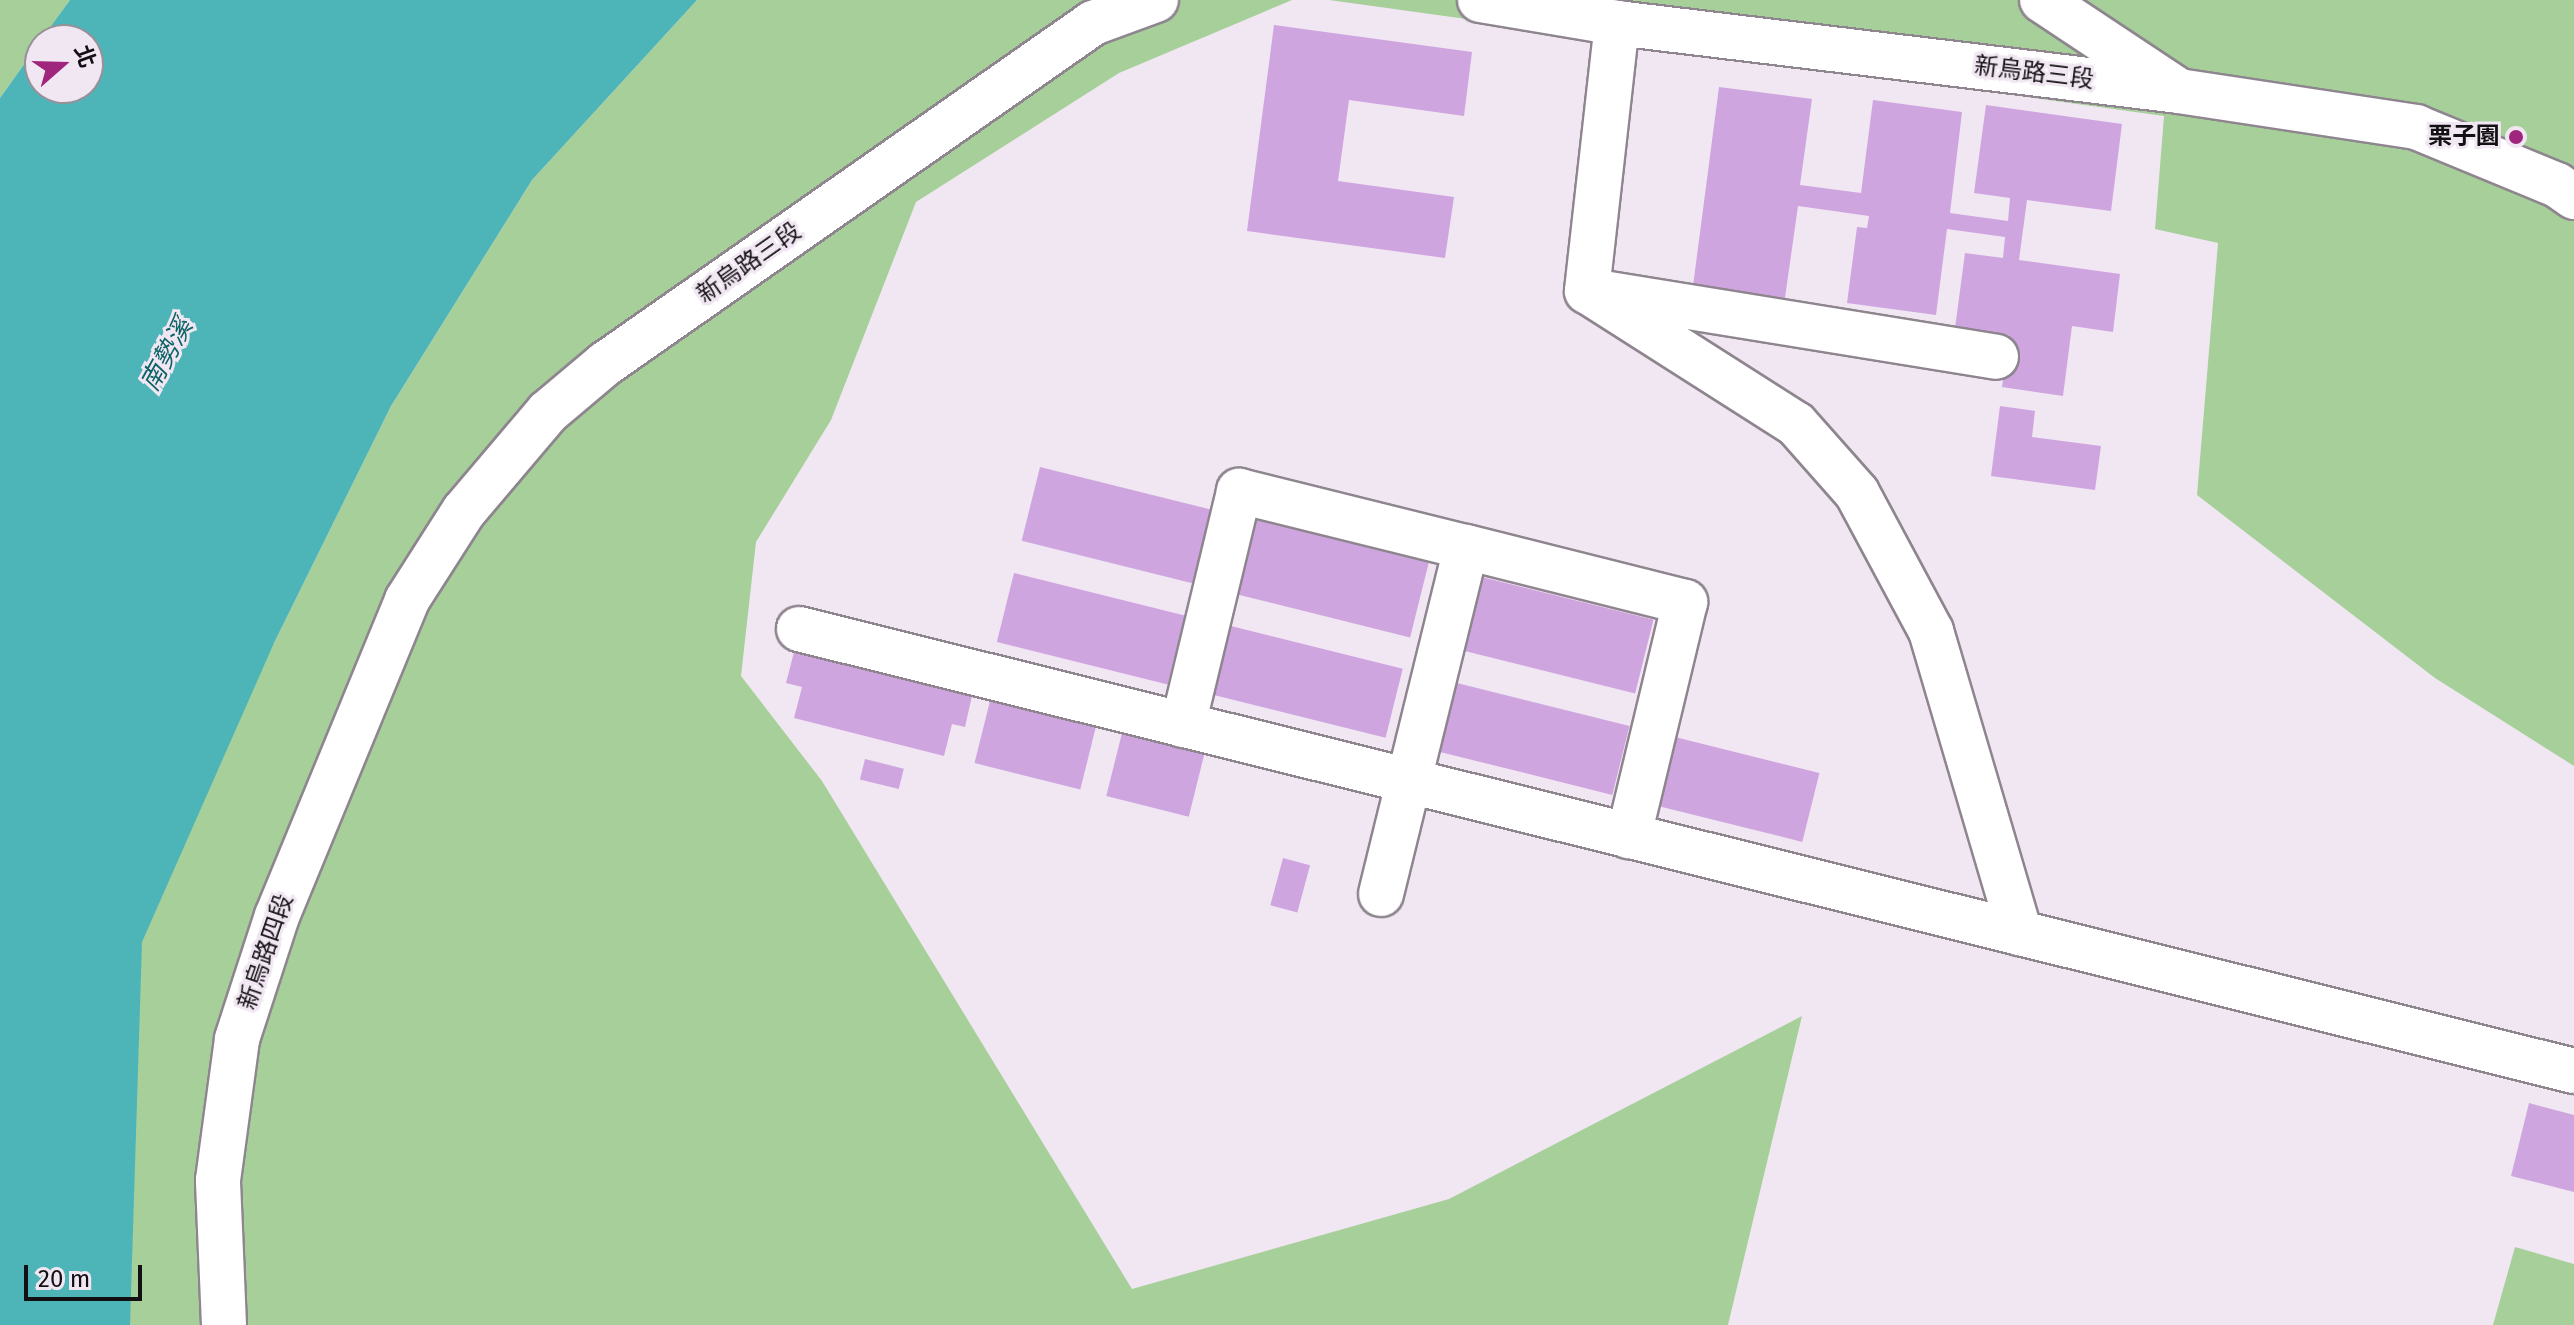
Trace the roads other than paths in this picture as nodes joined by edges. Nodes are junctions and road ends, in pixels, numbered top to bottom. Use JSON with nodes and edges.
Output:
{"nodes":[{"id":1,"x":1156,"y":0,"type":"edge"},
{"id":2,"x":1480,"y":0,"type":"edge"},
{"id":3,"x":2042,"y":0,"type":"edge"},
{"id":4,"x":1617,"y":23,"type":"junction"},
{"id":5,"x":2179,"y":91,"type":"junction"},
{"id":6,"x":2574,"y":197,"type":"edge"},
{"id":7,"x":1587,"y":291,"type":"junction"},
{"id":8,"x":1996,"y":357,"type":"dead end"},
{"id":9,"x":1466,"y":547,"type":"junction"},
{"id":10,"x":407,"y":600,"type":"joint"},
{"id":11,"x":799,"y":629,"type":"dead end"},
{"id":12,"x":1183,"y":725,"type":"junction"},
{"id":13,"x":1409,"y":781,"type":"junction"},
{"id":14,"x":1629,"y":836,"type":"junction"},
{"id":15,"x":1381,"y":894,"type":"dead end"},
{"id":16,"x":2020,"y":933,"type":"junction"},
{"id":17,"x":2574,"y":1071,"type":"edge"},
{"id":18,"x":224,"y":1325,"type":"edge"}],
"edges":[{"from":1,"to":10,"type":"main road","name":"新烏路三段"},
{"from":2,"to":4,"type":"main road","name":"新烏路三段"},
{"from":3,"to":5,"type":"main road"},
{"from":4,"to":5,"type":"main road","name":"新烏路三段"},
{"from":4,"to":7,"type":"main road"},
{"from":5,"to":6,"type":"main road","name":"新烏路三段"},
{"from":7,"to":8,"type":"main road"},
{"from":7,"to":16,"type":"main road"},
{"from":9,"to":12,"type":"main road"},
{"from":9,"to":13,"type":"main road"},
{"from":9,"to":14,"type":"main road"},
{"from":10,"to":18,"type":"main road","name":"新烏路四段"},
{"from":11,"to":12,"type":"main road"},
{"from":12,"to":13,"type":"main road"},
{"from":13,"to":14,"type":"main road"},
{"from":13,"to":15,"type":"main road"},
{"from":14,"to":16,"type":"main road"},
{"from":16,"to":17,"type":"main road"}]}
